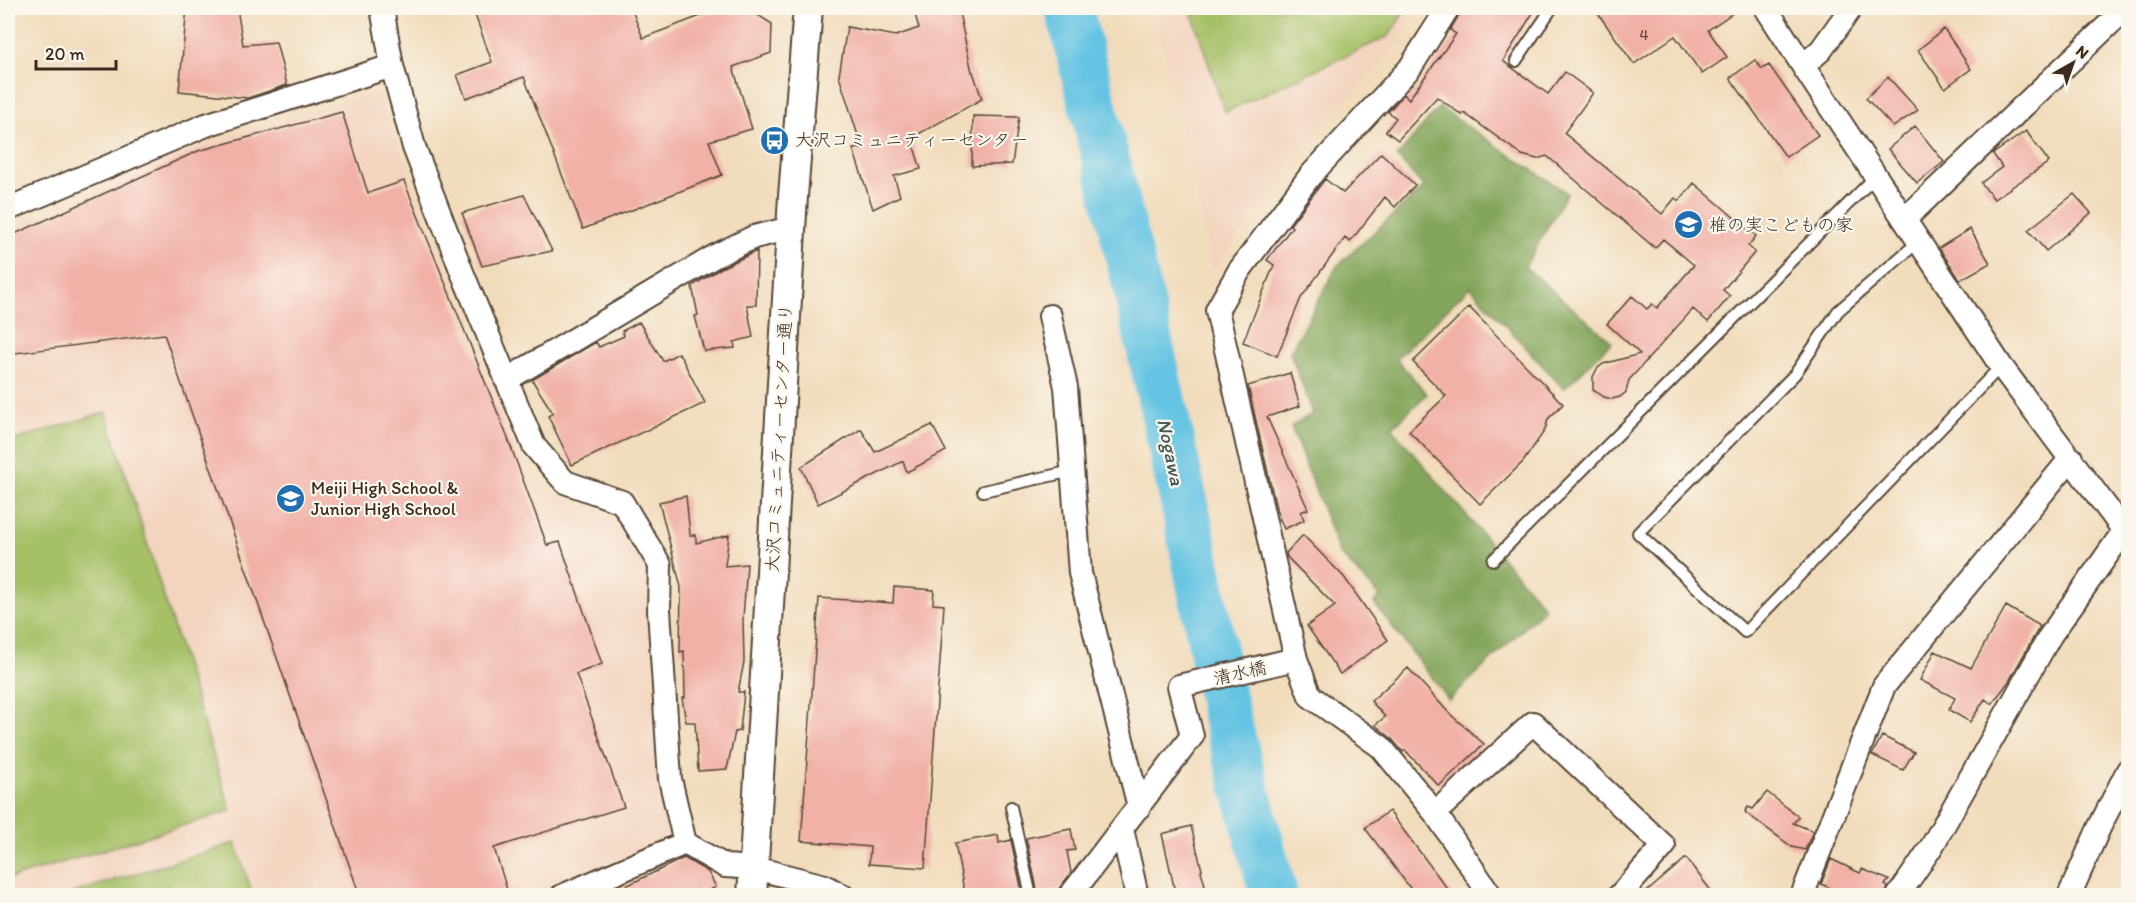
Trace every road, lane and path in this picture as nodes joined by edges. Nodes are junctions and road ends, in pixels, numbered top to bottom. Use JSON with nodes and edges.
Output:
{"nodes":[{"id":1,"x":382,"y":8,"type":"edge"},
{"id":2,"x":808,"y":8,"type":"edge"},
{"id":3,"x":1448,"y":8,"type":"edge"},
{"id":4,"x":1552,"y":8,"type":"edge"},
{"id":5,"x":1766,"y":8,"type":"edge"},
{"id":6,"x":1851,"y":8,"type":"edge"},
{"id":7,"x":2126,"y":8,"type":"edge"},
{"id":8,"x":1516,"y":61,"type":"dead end"},
{"id":9,"x":392,"y":66,"type":"junction"},
{"id":10,"x":1803,"y":66,"type":"junction"},
{"id":11,"x":1875,"y":177,"type":"junction"},
{"id":12,"x":8,"y":210,"type":"edge"},
{"id":13,"x":1905,"y":219,"type":"junction"},
{"id":14,"x":791,"y":228,"type":"junction"},
{"id":15,"x":1918,"y":242,"type":"junction"},
{"id":16,"x":1050,"y":316,"type":"dead end"},
{"id":17,"x":2001,"y":366,"type":"junction"},
{"id":18,"x":506,"y":380,"type":"junction"},
{"id":19,"x":2071,"y":458,"type":"junction"},
{"id":20,"x":1072,"y":471,"type":"junction"},
{"id":21,"x":983,"y":491,"type":"dead end"},
{"id":22,"x":2126,"y":533,"type":"edge"},
{"id":23,"x":1493,"y":560,"type":"dead end"},
{"id":24,"x":1293,"y":660,"type":"junction"},
{"id":25,"x":2128,"y":770,"type":"edge"},
{"id":26,"x":1011,"y":807,"type":"dead end"},
{"id":27,"x":1139,"y":807,"type":"junction"},
{"id":28,"x":1434,"y":813,"type":"junction"},
{"id":29,"x":1122,"y":829,"type":"junction"},
{"id":30,"x":685,"y":843,"type":"junction"},
{"id":31,"x":753,"y":882,"type":"edge"},
{"id":32,"x":562,"y":896,"type":"edge"},
{"id":33,"x":843,"y":896,"type":"edge"},
{"id":34,"x":1031,"y":896,"type":"edge"},
{"id":35,"x":1070,"y":896,"type":"edge"},
{"id":36,"x":1137,"y":896,"type":"edge"},
{"id":37,"x":1491,"y":896,"type":"edge"},
{"id":38,"x":1619,"y":896,"type":"edge"},
{"id":39,"x":1802,"y":896,"type":"edge"},
{"id":40,"x":1898,"y":896,"type":"edge"},
{"id":41,"x":2070,"y":896,"type":"edge"}],
"edges":[{"from":1,"to":9,"type":"street"},
{"from":2,"to":14,"type":"street","name":"大沢コミュニティーセンター通り"},
{"from":3,"to":24,"type":"street"},
{"from":4,"to":8,"type":"lane"},
{"from":5,"to":10,"type":"street"},
{"from":6,"to":10,"type":"street"},
{"from":7,"to":13,"type":"street"},
{"from":9,"to":12,"type":"street"},
{"from":9,"to":18,"type":"street"},
{"from":10,"to":11,"type":"street"},
{"from":11,"to":13,"type":"street"},
{"from":11,"to":23,"type":"lane"},
{"from":13,"to":15,"type":"street"},
{"from":14,"to":18,"type":"street"},
{"from":14,"to":31,"type":"street","name":"大沢コミュニティーセンター通り"},
{"from":15,"to":17,"type":"street"},
{"from":15,"to":17,"type":"lane"},
{"from":16,"to":20,"type":"street"},
{"from":17,"to":19,"type":"street"},
{"from":18,"to":30,"type":"street"},
{"from":19,"to":22,"type":"street"},
{"from":19,"to":39,"type":"street"},
{"from":20,"to":21,"type":"lane"},
{"from":20,"to":27,"type":"street"},
{"from":22,"to":40,"type":"street"},
{"from":24,"to":27,"type":"street","name":"清水橋"},
{"from":24,"to":28,"type":"street"},
{"from":25,"to":41,"type":"street"},
{"from":26,"to":34,"type":"lane"},
{"from":27,"to":29,"type":"street"},
{"from":28,"to":37,"type":"street"},
{"from":28,"to":38,"type":"street"},
{"from":29,"to":35,"type":"street"},
{"from":29,"to":36,"type":"street"},
{"from":30,"to":31,"type":"street"},
{"from":30,"to":32,"type":"street"},
{"from":31,"to":33,"type":"street"}]}
